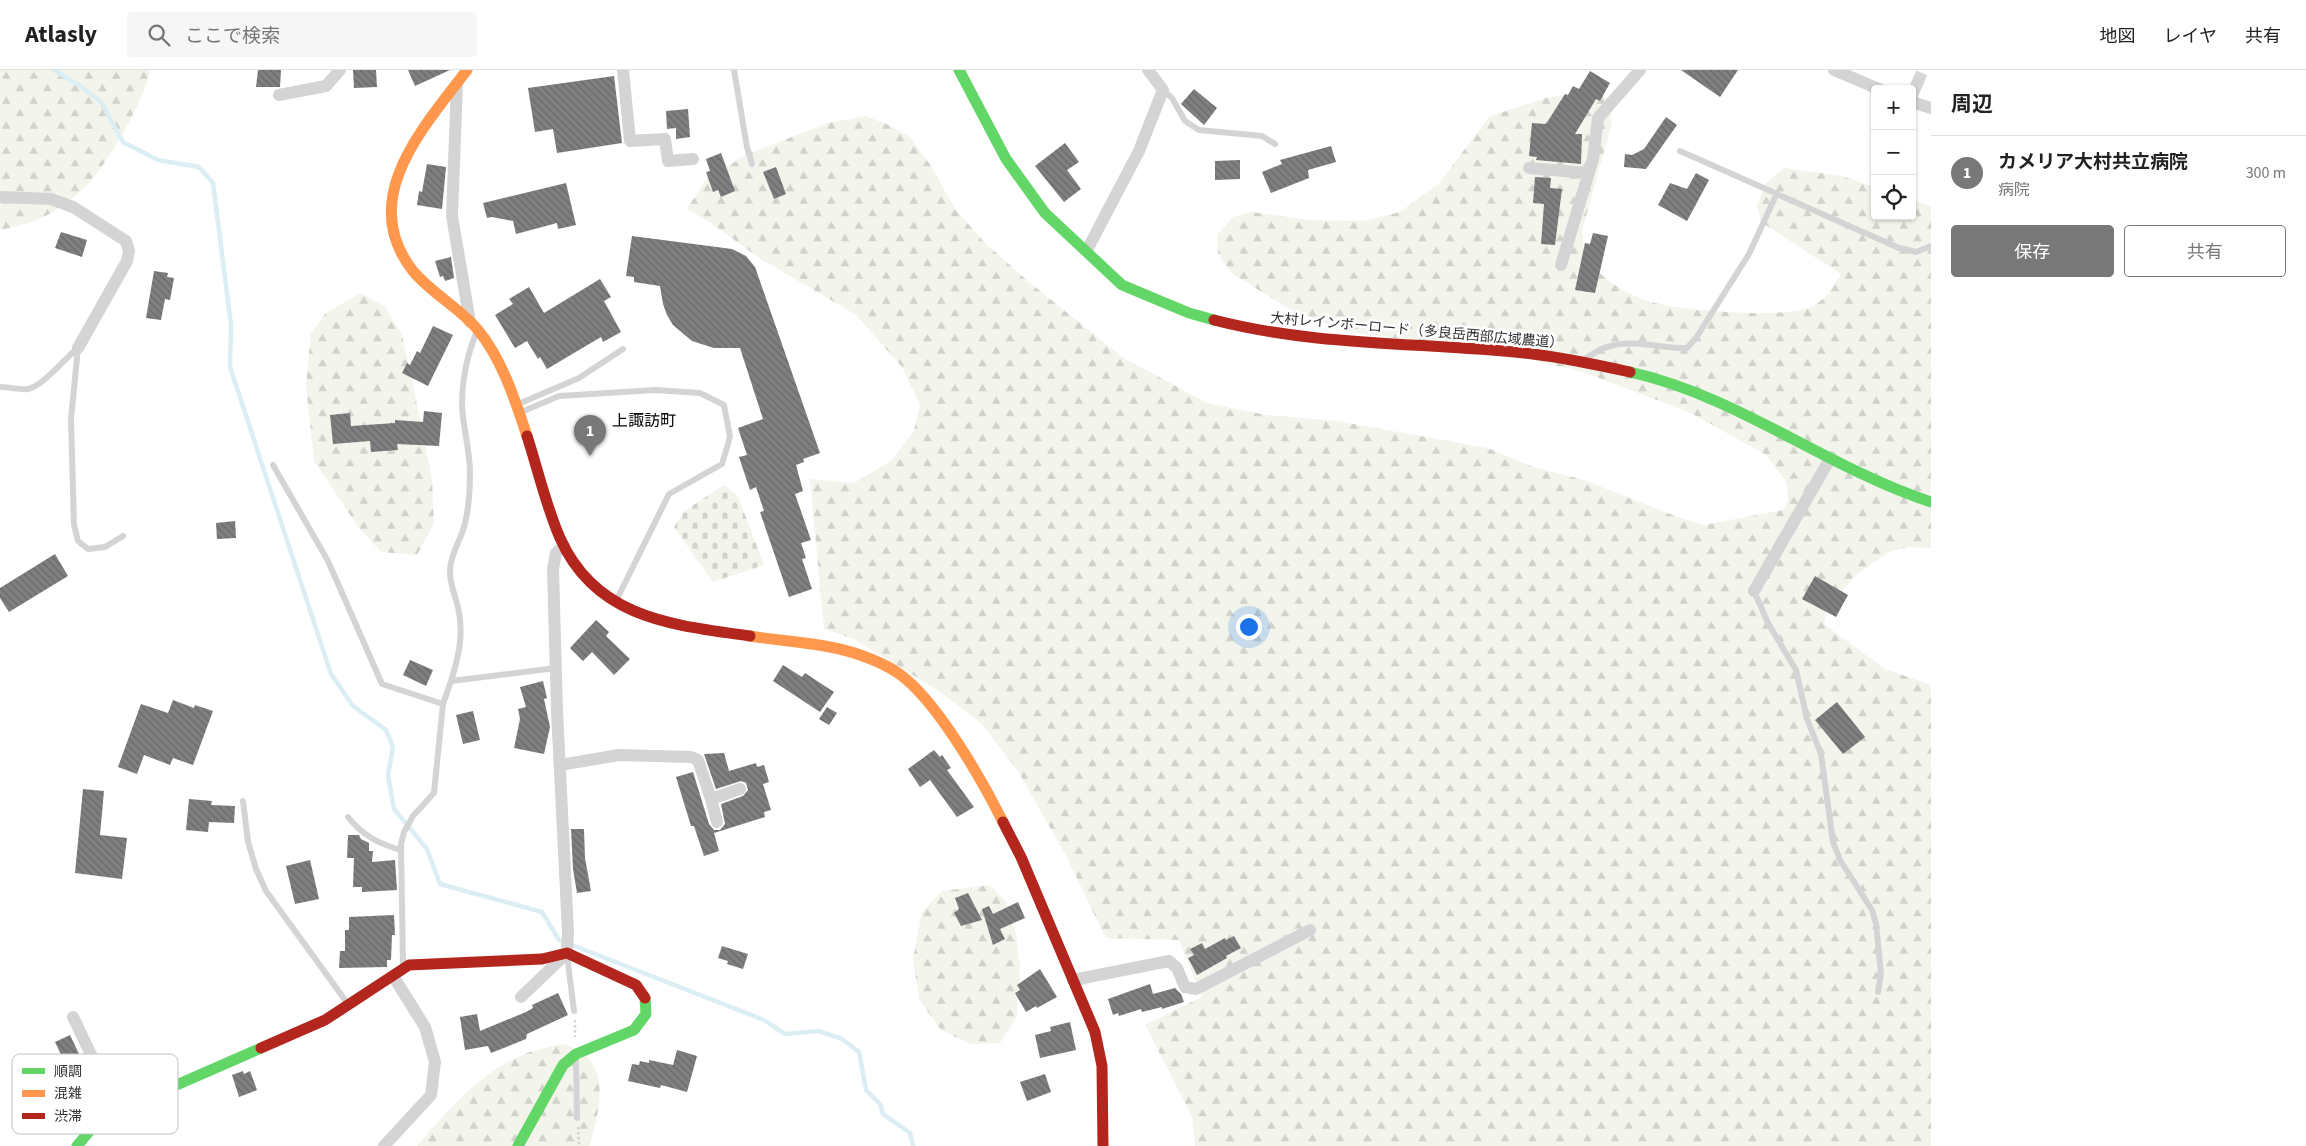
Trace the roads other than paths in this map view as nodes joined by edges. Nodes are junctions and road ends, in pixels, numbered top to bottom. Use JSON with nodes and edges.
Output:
{"nodes":[{"id":1,"x":340,"y":70,"type":"edge"},
{"id":2,"x":451,"y":70,"type":"edge"},
{"id":3,"x":623,"y":70,"type":"edge"},
{"id":4,"x":734,"y":70,"type":"edge"},
{"id":5,"x":959,"y":70,"type":"edge"},
{"id":6,"x":1148,"y":70,"type":"edge"},
{"id":7,"x":1640,"y":70,"type":"edge"},
{"id":8,"x":1834,"y":70,"type":"edge"},
{"id":9,"x":462,"y":78,"type":"edge"},
{"id":10,"x":1871,"y":86,"type":"edge"},
{"id":11,"x":1163,"y":90,"type":"junction"},
{"id":12,"x":279,"y":94,"type":"dead end"},
{"id":13,"x":1916,"y":103,"type":"edge"},
{"id":14,"x":1931,"y":108,"type":"edge"},
{"id":15,"x":1275,"y":144,"type":"dead end"},
{"id":16,"x":1680,"y":151,"type":"dead end"},
{"id":17,"x":693,"y":160,"type":"dead end"},
{"id":18,"x":752,"y":164,"type":"dead end"},
{"id":19,"x":1528,"y":168,"type":"dead end"},
{"id":20,"x":1588,"y":173,"type":"junction"},
{"id":21,"x":1776,"y":194,"type":"junction"},
{"id":22,"x":0,"y":197,"type":"edge"},
{"id":23,"x":1931,"y":246,"type":"edge"},
{"id":24,"x":1087,"y":250,"type":"junction"},
{"id":25,"x":1560,"y":265,"type":"dead end"},
{"id":26,"x":474,"y":325,"type":"junction"},
{"id":27,"x":78,"y":348,"type":"junction"},
{"id":28,"x":623,"y":349,"type":"dead end"},
{"id":29,"x":1581,"y":361,"type":"junction"},
{"id":30,"x":0,"y":386,"type":"edge"},
{"id":31,"x":516,"y":409,"type":"junction"},
{"id":32,"x":1831,"y":458,"type":"junction"},
{"id":33,"x":273,"y":465,"type":"dead end"},
{"id":34,"x":1931,"y":502,"type":"edge"},
{"id":35,"x":122,"y":536,"type":"dead end"},
{"id":36,"x":564,"y":546,"type":"junction"},
{"id":37,"x":1754,"y":591,"type":"joint"},
{"id":38,"x":615,"y":602,"type":"junction"},
{"id":39,"x":556,"y":668,"type":"junction"},
{"id":40,"x":451,"y":681,"type":"junction"},
{"id":41,"x":443,"y":704,"type":"junction"},
{"id":42,"x":560,"y":764,"type":"junction"},
{"id":43,"x":740,"y":789,"type":"dead end"},
{"id":44,"x":711,"y":799,"type":"junction"},
{"id":45,"x":243,"y":801,"type":"dead end"},
{"id":46,"x":348,"y":817,"type":"dead end"},
{"id":47,"x":717,"y":822,"type":"dead end"},
{"id":48,"x":401,"y":850,"type":"junction"},
{"id":49,"x":1310,"y":930,"type":"dead end"},
{"id":50,"x":567,"y":952,"type":"junction"},
{"id":51,"x":398,"y":972,"type":"junction"},
{"id":52,"x":1073,"y":980,"type":"junction"},
{"id":53,"x":1878,"y":992,"type":"dead end"},
{"id":54,"x":521,"y":997,"type":"dead end"},
{"id":55,"x":349,"y":1004,"type":"junction"},
{"id":56,"x":574,"y":1011,"type":"road end"},
{"id":57,"x":73,"y":1017,"type":"dead end"},
{"id":58,"x":576,"y":1050,"type":"junction"},
{"id":59,"x":91,"y":1054,"type":"edge"},
{"id":60,"x":178,"y":1084,"type":"edge"},
{"id":61,"x":578,"y":1118,"type":"road end"},
{"id":62,"x":87,"y":1134,"type":"edge"},
{"id":63,"x":76,"y":1146,"type":"edge"},
{"id":64,"x":384,"y":1146,"type":"edge"},
{"id":65,"x":518,"y":1146,"type":"edge"},
{"id":66,"x":1103,"y":1146,"type":"edge"}],
"edges":[{"from":1,"to":12,"type":"street"},
{"from":2,"to":9,"type":"street"},
{"from":3,"to":17,"type":"street"},
{"from":4,"to":18,"type":"lane"},
{"from":5,"to":24,"type":"street","name":"大村レインボーロード（多良岳西部広域農道）"},
{"from":6,"to":11,"type":"street"},
{"from":7,"to":20,"type":"street"},
{"from":8,"to":10,"type":"street"},
{"from":9,"to":26,"type":"street"},
{"from":9,"to":26,"type":"street"},
{"from":11,"to":15,"type":"lane"},
{"from":11,"to":24,"type":"street"},
{"from":13,"to":14,"type":"street"},
{"from":16,"to":21,"type":"lane"},
{"from":19,"to":20,"type":"street"},
{"from":20,"to":25,"type":"street"},
{"from":21,"to":23,"type":"lane"},
{"from":21,"to":29,"type":"lane"},
{"from":22,"to":27,"type":"street"},
{"from":24,"to":29,"type":"street","name":"大村レインボーロード（多良岳西部広域農道）"},
{"from":26,"to":31,"type":"street"},
{"from":26,"to":40,"type":"lane"},
{"from":27,"to":30,"type":"lane"},
{"from":27,"to":35,"type":"lane"},
{"from":28,"to":31,"type":"lane"},
{"from":29,"to":32,"type":"street","name":"大村レインボーロード（多良岳西部広域農道）"},
{"from":31,"to":36,"type":"street"},
{"from":31,"to":38,"type":"lane"},
{"from":32,"to":34,"type":"street","name":"大村レインボーロード（多良岳西部広域農道）"},
{"from":32,"to":37,"type":"street"},
{"from":33,"to":41,"type":"lane"},
{"from":36,"to":38,"type":"street"},
{"from":36,"to":39,"type":"street"},
{"from":37,"to":53,"type":"lane"},
{"from":38,"to":52,"type":"street"},
{"from":39,"to":40,"type":"lane"},
{"from":39,"to":42,"type":"street"},
{"from":40,"to":41,"type":"lane"},
{"from":41,"to":48,"type":"lane"},
{"from":42,"to":44,"type":"street"},
{"from":42,"to":50,"type":"street"},
{"from":43,"to":44,"type":"street"},
{"from":44,"to":47,"type":"street"},
{"from":45,"to":55,"type":"lane"},
{"from":46,"to":48,"type":"lane"},
{"from":48,"to":51,"type":"lane"},
{"from":49,"to":52,"type":"street"},
{"from":50,"to":51,"type":"street"},
{"from":50,"to":54,"type":"street"},
{"from":50,"to":56,"type":"lane"},
{"from":50,"to":58,"type":"street"},
{"from":51,"to":55,"type":"street"},
{"from":51,"to":64,"type":"street"},
{"from":52,"to":66,"type":"street"},
{"from":55,"to":60,"type":"street"},
{"from":57,"to":59,"type":"street"},
{"from":58,"to":61,"type":"lane"},
{"from":58,"to":65,"type":"street"},
{"from":62,"to":63,"type":"street"}]}
